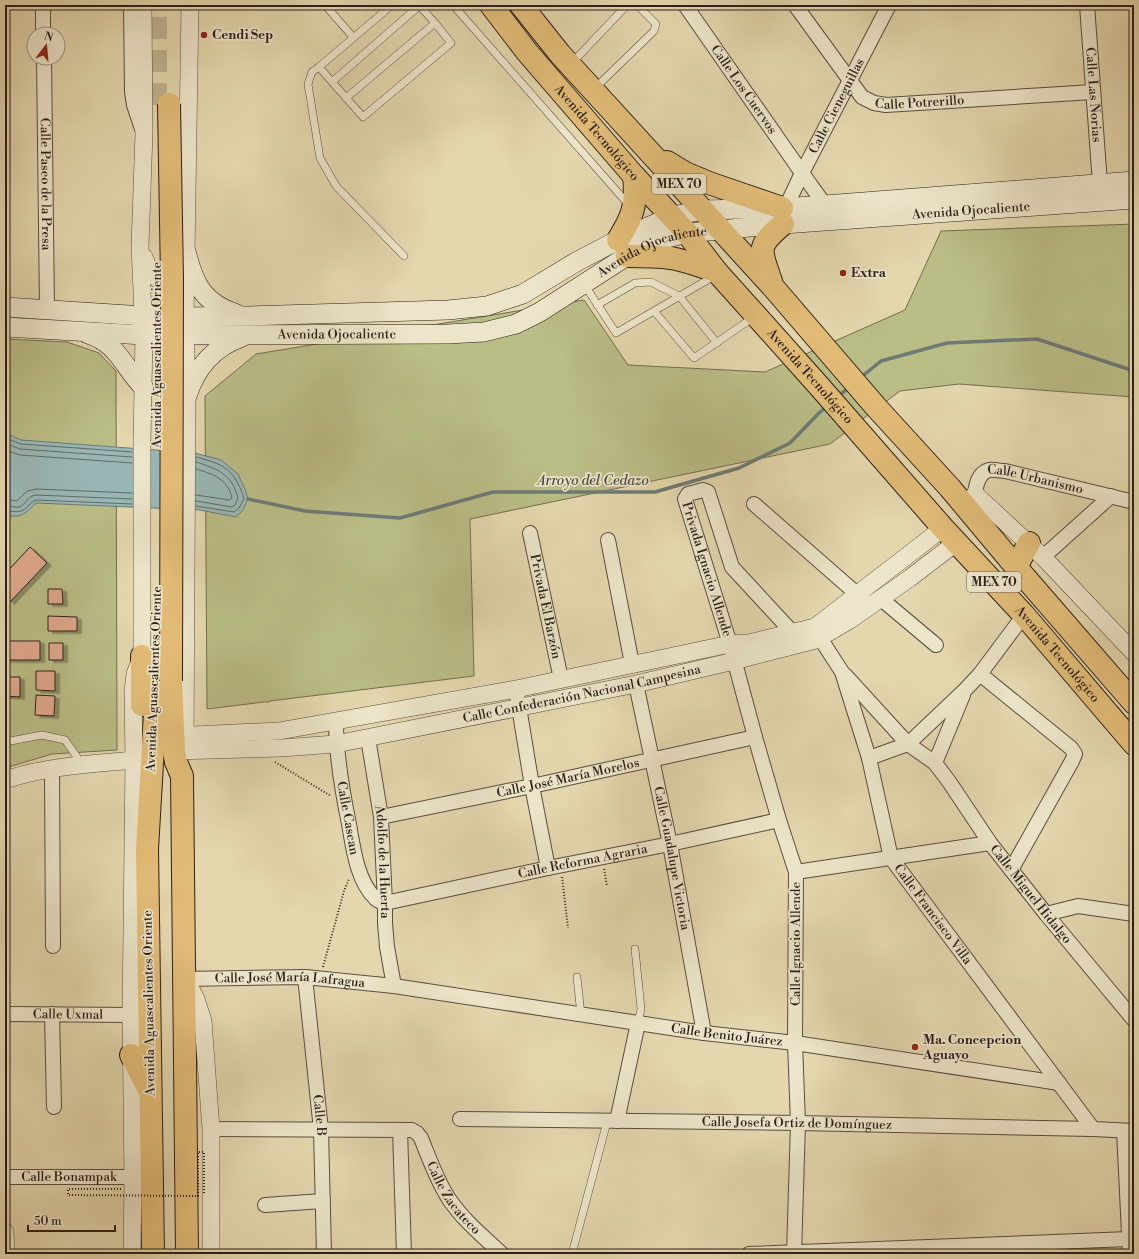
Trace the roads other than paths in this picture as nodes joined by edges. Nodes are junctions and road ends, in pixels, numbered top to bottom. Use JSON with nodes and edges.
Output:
{"nodes":[{"id":1,"x":43,"y":5,"type":"edge"},
{"id":2,"x":131,"y":5,"type":"edge"},
{"id":3,"x":143,"y":5,"type":"edge"},
{"id":4,"x":190,"y":5,"type":"edge"},
{"id":5,"x":325,"y":5,"type":"edge"},
{"id":6,"x":392,"y":5,"type":"edge"},
{"id":7,"x":419,"y":5,"type":"edge"},
{"id":8,"x":453,"y":5,"type":"edge"},
{"id":9,"x":491,"y":5,"type":"edge"},
{"id":10,"x":521,"y":5,"type":"edge"},
{"id":11,"x":627,"y":5,"type":"edge"},
{"id":12,"x":637,"y":5,"type":"edge"},
{"id":13,"x":685,"y":5,"type":"edge"},
{"id":14,"x":795,"y":5,"type":"edge"},
{"id":15,"x":889,"y":5,"type":"edge"},
{"id":16,"x":1087,"y":5,"type":"edge"},
{"id":17,"x":332,"y":9,"type":"edge"},
{"id":18,"x":435,"y":23,"type":"junction"},
{"id":19,"x":43,"y":26,"type":"edge"},
{"id":20,"x":353,"y":37,"type":"junction"},
{"id":21,"x":570,"y":64,"type":"junction"},
{"id":22,"x":44,"y":66,"type":"edge"},
{"id":23,"x":319,"y":67,"type":"junction"},
{"id":24,"x":850,"y":81,"type":"junction"},
{"id":25,"x":332,"y":82,"type":"junction"},
{"id":26,"x":593,"y":90,"type":"junction"},
{"id":27,"x":1093,"y":92,"type":"junction"},
{"id":28,"x":346,"y":98,"type":"junction"},
{"id":29,"x":162,"y":104,"type":"tunnel mouth"},
{"id":30,"x":144,"y":133,"type":"junction"},
{"id":31,"x":647,"y":150,"type":"junction"},
{"id":32,"x":802,"y":173,"type":"junction"},
{"id":33,"x":634,"y":176,"type":"junction"},
{"id":34,"x":1134,"y":181,"type":"edge"},
{"id":35,"x":1100,"y":184,"type":"junction"},
{"id":36,"x":1134,"y":199,"type":"edge"},
{"id":37,"x":825,"y":205,"type":"junction"},
{"id":38,"x":633,"y":209,"type":"junction"},
{"id":39,"x":703,"y":210,"type":"junction"},
{"id":40,"x":784,"y":213,"type":"junction"},
{"id":41,"x":673,"y":216,"type":"junction"},
{"id":42,"x":719,"y":229,"type":"junction"},
{"id":43,"x":687,"y":232,"type":"junction"},
{"id":44,"x":140,"y":247,"type":"junction"},
{"id":45,"x":622,"y":248,"type":"junction"},
{"id":46,"x":186,"y":251,"type":"junction"},
{"id":47,"x":404,"y":256,"type":"dead end"},
{"id":48,"x":718,"y":272,"type":"junction"},
{"id":49,"x":186,"y":276,"type":"junction"},
{"id":50,"x":584,"y":284,"type":"junction"},
{"id":51,"x":773,"y":288,"type":"junction"},
{"id":52,"x":679,"y":296,"type":"junction"},
{"id":53,"x":597,"y":305,"type":"junction"},
{"id":54,"x":5,"y":307,"type":"edge"},
{"id":55,"x":47,"y":309,"type":"junction"},
{"id":56,"x":654,"y":311,"type":"junction"},
{"id":57,"x":756,"y":315,"type":"junction"},
{"id":58,"x":144,"y":316,"type":"junction"},
{"id":59,"x":246,"y":316,"type":"junction"},
{"id":60,"x":185,"y":326,"type":"junction"},
{"id":61,"x":5,"y":327,"type":"edge"},
{"id":62,"x":75,"y":331,"type":"junction"},
{"id":63,"x":252,"y":334,"type":"junction"},
{"id":64,"x":144,"y":335,"type":"junction"},
{"id":65,"x":717,"y":343,"type":"junction"},
{"id":66,"x":144,"y":397,"type":"junction"},
{"id":67,"x":187,"y":402,"type":"junction"},
{"id":68,"x":950,"y":488,"type":"junction"},
{"id":69,"x":975,"y":494,"type":"junction"},
{"id":70,"x":1111,"y":496,"type":"junction"},
{"id":71,"x":1134,"y":502,"type":"edge"},
{"id":72,"x":754,"y":504,"type":"dead end"},
{"id":73,"x":530,"y":533,"type":"dead end"},
{"id":74,"x":950,"y":535,"type":"junction"},
{"id":75,"x":608,"y":540,"type":"dead end"},
{"id":76,"x":1036,"y":550,"type":"junction"},
{"id":77,"x":1016,"y":567,"type":"junction"},
{"id":78,"x":870,"y":599,"type":"junction"},
{"id":79,"x":1024,"y":615,"type":"junction"},
{"id":80,"x":793,"y":632,"type":"junction"},
{"id":81,"x":817,"y":632,"type":"junction"},
{"id":82,"x":730,"y":644,"type":"junction"},
{"id":83,"x":936,"y":645,"type":"dead end"},
{"id":84,"x":1134,"y":653,"type":"edge"},
{"id":85,"x":142,"y":656,"type":"junction"},
{"id":86,"x":734,"y":661,"type":"junction"},
{"id":87,"x":632,"y":664,"type":"junction"},
{"id":88,"x":842,"y":672,"type":"junction"},
{"id":89,"x":980,"y":674,"type":"junction"},
{"id":90,"x":561,"y":679,"type":"junction"},
{"id":91,"x":164,"y":680,"type":"junction"},
{"id":92,"x":636,"y":684,"type":"junction"},
{"id":93,"x":516,"y":688,"type":"junction"},
{"id":94,"x":966,"y":689,"type":"junction"},
{"id":95,"x":1099,"y":703,"type":"junction"},
{"id":96,"x":1134,"y":703,"type":"edge"},
{"id":97,"x":519,"y":706,"type":"junction"},
{"id":98,"x":1134,"y":710,"type":"edge"},
{"id":99,"x":336,"y":721,"type":"junction"},
{"id":100,"x":755,"y":737,"type":"junction"},
{"id":101,"x":368,"y":738,"type":"junction"},
{"id":102,"x":5,"y":742,"type":"edge"},
{"id":103,"x":180,"y":743,"type":"junction"},
{"id":104,"x":336,"y":744,"type":"junction"},
{"id":105,"x":908,"y":744,"type":"junction"},
{"id":106,"x":1134,"y":744,"type":"edge"},
{"id":107,"x":869,"y":758,"type":"junction"},
{"id":108,"x":652,"y":759,"type":"junction"},
{"id":109,"x":134,"y":760,"type":"junction"},
{"id":110,"x":935,"y":763,"type":"junction"},
{"id":111,"x":80,"y":765,"type":"junction"},
{"id":112,"x":52,"y":769,"type":"junction"},
{"id":113,"x":5,"y":780,"type":"edge"},
{"id":114,"x":532,"y":786,"type":"junction"},
{"id":115,"x":381,"y":817,"type":"junction"},
{"id":116,"x":779,"y":820,"type":"junction"},
{"id":117,"x":990,"y":843,"type":"junction"},
{"id":118,"x":670,"y":844,"type":"junction"},
{"id":119,"x":147,"y":848,"type":"junction"},
{"id":120,"x":891,"y":858,"type":"junction"},
{"id":121,"x":554,"y":867,"type":"junction"},
{"id":122,"x":1011,"y":870,"type":"junction"},
{"id":123,"x":796,"y":872,"type":"junction"},
{"id":124,"x":386,"y":903,"type":"junction"},
{"id":125,"x":1046,"y":914,"type":"junction"},
{"id":126,"x":1134,"y":914,"type":"edge"},
{"id":127,"x":53,"y":946,"type":"dead end"},
{"id":128,"x":635,"y":949,"type":"dead end"},
{"id":129,"x":305,"y":977,"type":"junction"},
{"id":130,"x":577,"y":977,"type":"dead end"},
{"id":131,"x":185,"y":981,"type":"junction"},
{"id":132,"x":394,"y":986,"type":"junction"},
{"id":133,"x":5,"y":1014,"type":"edge"},
{"id":134,"x":52,"y":1014,"type":"junction"},
{"id":135,"x":131,"y":1015,"type":"junction"},
{"id":136,"x":581,"y":1015,"type":"junction"},
{"id":137,"x":1134,"y":1020,"type":"edge"},
{"id":138,"x":638,"y":1023,"type":"junction"},
{"id":139,"x":704,"y":1033,"type":"junction"},
{"id":140,"x":795,"y":1043,"type":"junction"},
{"id":141,"x":131,"y":1055,"type":"junction"},
{"id":142,"x":1059,"y":1083,"type":"junction"},
{"id":143,"x":151,"y":1093,"type":"junction"},
{"id":144,"x":54,"y":1107,"type":"dead end"},
{"id":145,"x":460,"y":1119,"type":"dead end"},
{"id":146,"x":612,"y":1121,"type":"junction"},
{"id":147,"x":798,"y":1123,"type":"junction"},
{"id":148,"x":211,"y":1129,"type":"junction"},
{"id":149,"x":1093,"y":1129,"type":"junction"},
{"id":150,"x":321,"y":1130,"type":"junction"},
{"id":151,"x":400,"y":1130,"type":"junction"},
{"id":152,"x":1129,"y":1131,"type":"edge"},
{"id":153,"x":5,"y":1177,"type":"edge"},
{"id":154,"x":133,"y":1177,"type":"junction"},
{"id":155,"x":323,"y":1201,"type":"junction"},
{"id":156,"x":265,"y":1205,"type":"dead end"},
{"id":157,"x":5,"y":1222,"type":"edge"},
{"id":158,"x":1129,"y":1239,"type":"junction"},
{"id":159,"x":794,"y":1253,"type":"edge"},
{"id":160,"x":11,"y":1254,"type":"edge"},
{"id":161,"x":132,"y":1254,"type":"edge"},
{"id":162,"x":153,"y":1254,"type":"edge"},
{"id":163,"x":187,"y":1254,"type":"edge"},
{"id":164,"x":211,"y":1254,"type":"edge"},
{"id":165,"x":324,"y":1254,"type":"edge"},
{"id":166,"x":404,"y":1254,"type":"edge"},
{"id":167,"x":502,"y":1254,"type":"edge"},
{"id":168,"x":572,"y":1254,"type":"edge"},
{"id":169,"x":749,"y":1254,"type":"edge"},
{"id":170,"x":1130,"y":1254,"type":"edge"}],
"edges":[{"from":1,"to":19,"type":"street"},
{"from":2,"to":30,"type":"street","name":"Avenida Aguascalientes Oriente"},
{"from":3,"to":30,"type":"street","name":"Avenida Aguascalientes Oriente"},
{"from":4,"to":46,"type":"street","name":"Avenida Aguascalientes Oriente"},
{"from":5,"to":17,"type":"lane"},
{"from":6,"to":20,"type":"lane"},
{"from":7,"to":18,"type":"lane"},
{"from":7,"to":25,"type":"lane"},
{"from":8,"to":38,"type":"lane"},
{"from":9,"to":33,"type":"main road","name":"Avenida Tecnológico","number":"MEX 70"},
{"from":10,"to":21,"type":"main road","name":"Avenida Tecnológico","number":"MEX 70"},
{"from":11,"to":21,"type":"lane"},
{"from":12,"to":26,"type":"lane"},
{"from":13,"to":32,"type":"street","name":"Calle Los Cuervos"},
{"from":14,"to":24,"type":"street","name":"Calle Potrerillo"},
{"from":15,"to":24,"type":"street","name":"Calle Cieneguillas"},
{"from":16,"to":27,"type":"street","name":"Calle Las Norias"},
{"from":17,"to":20,"type":"lane"},
{"from":18,"to":28,"type":"lane"},
{"from":18,"to":28,"type":"lane"},
{"from":20,"to":23,"type":"lane"},
{"from":21,"to":26,"type":"main road","name":"Avenida Tecnológico","number":"MEX 70"},
{"from":22,"to":55,"type":"street","name":"Calle Paseo de la Presa"},
{"from":23,"to":25,"type":"lane"},
{"from":23,"to":47,"type":"lane"},
{"from":24,"to":27,"type":"street","name":"Calle Potrerillo"},
{"from":24,"to":32,"type":"street","name":"Calle Cieneguillas"},
{"from":25,"to":28,"type":"lane"},
{"from":26,"to":31,"type":"main road","name":"Avenida Tecnológico","number":"MEX 70"},
{"from":27,"to":35,"type":"street","name":"Calle Las Norias"},
{"from":29,"to":91,"type":"main road","name":"Avenida Aguascalientes Oriente"},
{"from":30,"to":44,"type":"street","name":"Avenida Aguascalientes Oriente"},
{"from":31,"to":39,"type":"main road","name":"Avenida Tecnológico","number":"MEX 70"},
{"from":31,"to":40,"type":"main road"},
{"from":32,"to":37,"type":"street","name":"Calle Los Cuervos"},
{"from":32,"to":40,"type":"street","name":"Calle Cieneguillas"},
{"from":33,"to":38,"type":"main road"},
{"from":33,"to":41,"type":"main road","name":"Avenida Tecnológico","number":"MEX 70"},
{"from":34,"to":35,"type":"main road","name":"Avenida Ojocaliente"},
{"from":35,"to":37,"type":"main road","name":"Avenida Ojocaliente"},
{"from":36,"to":40,"type":"main road","name":"Avenida Ojocaliente"},
{"from":37,"to":40,"type":"main road","name":"Avenida Ojocaliente"},
{"from":38,"to":45,"type":"main road"},
{"from":39,"to":40,"type":"main road","name":"Avenida Ojocaliente"},
{"from":39,"to":41,"type":"main road","name":"Avenida Ojocaliente"},
{"from":39,"to":42,"type":"main road","name":"Avenida Tecnológico","number":"MEX 70"},
{"from":40,"to":42,"type":"main road","name":"Avenida Ojocaliente"},
{"from":40,"to":51,"type":"main road"},
{"from":41,"to":43,"type":"main road","name":"Avenida Tecnológico","number":"MEX 70"},
{"from":41,"to":45,"type":"main road","name":"Avenida Ojocaliente"},
{"from":42,"to":43,"type":"main road","name":"Avenida Ojocaliente"},
{"from":42,"to":51,"type":"main road","name":"Avenida Tecnológico","number":"MEX 70"},
{"from":43,"to":45,"type":"main road","name":"Avenida Ojocaliente"},
{"from":43,"to":48,"type":"main road","name":"Avenida Tecnológico","number":"MEX 70"},
{"from":44,"to":49,"type":"street"},
{"from":44,"to":58,"type":"street","name":"Avenida Aguascalientes Oriente"},
{"from":45,"to":48,"type":"main road"},
{"from":45,"to":50,"type":"main road","name":"Avenida Ojocaliente"},
{"from":45,"to":59,"type":"main road","name":"Avenida Ojocaliente"},
{"from":46,"to":49,"type":"street","name":"Avenida Aguascalientes Oriente"},
{"from":46,"to":59,"type":"main road"},
{"from":48,"to":52,"type":"lane"},
{"from":48,"to":57,"type":"main road","name":"Avenida Tecnológico","number":"MEX 70"},
{"from":49,"to":60,"type":"street","name":"Avenida Aguascalientes Oriente"},
{"from":50,"to":53,"type":"lane"},
{"from":50,"to":63,"type":"main road","name":"Avenida Ojocaliente"},
{"from":51,"to":68,"type":"main road","name":"Avenida Tecnológico","number":"MEX 70"},
{"from":52,"to":53,"type":"lane"},
{"from":52,"to":56,"type":"lane"},
{"from":52,"to":65,"type":"lane"},
{"from":53,"to":56,"type":"lane"},
{"from":54,"to":55,"type":"main road"},
{"from":55,"to":58,"type":"main road"},
{"from":56,"to":65,"type":"lane"},
{"from":57,"to":65,"type":"lane"},
{"from":57,"to":74,"type":"main road","name":"Avenida Tecnológico","number":"MEX 70"},
{"from":58,"to":60,"type":"main road"},
{"from":58,"to":64,"type":"street","name":"Avenida Aguascalientes Oriente"},
{"from":59,"to":60,"type":"main road","name":"Avenida Ojocaliente"},
{"from":60,"to":63,"type":"main road","name":"Avenida Ojocaliente"},
{"from":60,"to":64,"type":"main road"},
{"from":60,"to":67,"type":"street","name":"Avenida Aguascalientes Oriente"},
{"from":61,"to":62,"type":"main road"},
{"from":62,"to":64,"type":"main road"},
{"from":62,"to":66,"type":"main road"},
{"from":63,"to":67,"type":"main road"},
{"from":64,"to":66,"type":"street","name":"Avenida Aguascalientes Oriente"},
{"from":66,"to":67,"type":"street"},
{"from":66,"to":85,"type":"street","name":"Avenida Aguascalientes Oriente"},
{"from":67,"to":103,"type":"street","name":"Avenida Aguascalientes Oriente"},
{"from":68,"to":69,"type":"main road"},
{"from":68,"to":77,"type":"main road","name":"Avenida Tecnológico","number":"MEX 70"},
{"from":69,"to":70,"type":"street","name":"Calle Urbanismo"},
{"from":69,"to":76,"type":"street"},
{"from":70,"to":71,"type":"street","name":"Calle Urbanismo"},
{"from":70,"to":76,"type":"street","name":"Calle Urbanismo"},
{"from":72,"to":78,"type":"street"},
{"from":73,"to":90,"type":"street","name":"Privada El Barzón"},
{"from":74,"to":78,"type":"street","name":"Calle Confederación Nacional Campesina"},
{"from":74,"to":78,"type":"street","name":"Calle Confederación Nacional Campesina"},
{"from":74,"to":79,"type":"main road","name":"Avenida Tecnológico","number":"MEX 70"},
{"from":75,"to":87,"type":"street"},
{"from":76,"to":77,"type":"main road"},
{"from":76,"to":84,"type":"street"},
{"from":77,"to":96,"type":"main road","name":"Avenida Tecnológico","number":"MEX 70"},
{"from":78,"to":81,"type":"street","name":"Calle Confederación Nacional Campesina"},
{"from":78,"to":83,"type":"street"},
{"from":79,"to":89,"type":"street"},
{"from":79,"to":95,"type":"main road","name":"Avenida Tecnológico","number":"MEX 70"},
{"from":80,"to":81,"type":"street","name":"Calle Confederación Nacional Campesina"},
{"from":80,"to":82,"type":"street","name":"Calle Confederación Nacional Campesina"},
{"from":80,"to":82,"type":"street","name":"Privada Ignacio Allende"},
{"from":81,"to":86,"type":"street","name":"Calle Confederación Nacional Campesina"},
{"from":81,"to":88,"type":"street","name":"Calle Francisco Villa"},
{"from":82,"to":86,"type":"street","name":"Calle Ignacio Allende"},
{"from":82,"to":87,"type":"street","name":"Calle Confederación Nacional Campesina"},
{"from":85,"to":109,"type":"street","name":"Avenida Aguascalientes Oriente"},
{"from":85,"to":119,"type":"main road"},
{"from":86,"to":92,"type":"street","name":"Calle Confederación Nacional Campesina"},
{"from":86,"to":100,"type":"street","name":"Calle Ignacio Allende"},
{"from":87,"to":90,"type":"street","name":"Calle Confederación Nacional Campesina"},
{"from":88,"to":105,"type":"street","name":"Calle Miguel Hidalgo"},
{"from":88,"to":107,"type":"street","name":"Calle Francisco Villa"},
{"from":89,"to":94,"type":"street"},
{"from":89,"to":122,"type":"street"},
{"from":90,"to":93,"type":"street","name":"Calle Confederación Nacional Campesina"},
{"from":91,"to":103,"type":"main road","name":"Avenida Aguascalientes Oriente"},
{"from":91,"to":119,"type":"main road","name":"Avenida Aguascalientes Oriente"},
{"from":92,"to":97,"type":"street","name":"Calle Confederación Nacional Campesina"},
{"from":92,"to":108,"type":"street","name":"Calle Guadalupe Victoria"},
{"from":93,"to":97,"type":"street"},
{"from":93,"to":99,"type":"street","name":"Calle Confederación Nacional Campesina"},
{"from":94,"to":105,"type":"street"},
{"from":94,"to":110,"type":"street"},
{"from":95,"to":98,"type":"main road"},
{"from":95,"to":106,"type":"main road","name":"Avenida Tecnológico","number":"MEX 70"},
{"from":97,"to":101,"type":"street","name":"Calle Confederación Nacional Campesina"},
{"from":97,"to":114,"type":"street"},
{"from":99,"to":103,"type":"street","name":"Calle Confederación Nacional Campesina"},
{"from":99,"to":104,"type":"street","name":"Calle Cascan"},
{"from":100,"to":108,"type":"street","name":"Calle José María Morelos"},
{"from":100,"to":116,"type":"street","name":"Calle Ignacio Allende"},
{"from":101,"to":104,"type":"street","name":"Calle Confederación Nacional Campesina"},
{"from":101,"to":115,"type":"street","name":"Adolfo de la Huerta"},
{"from":102,"to":111,"type":"lane"},
{"from":103,"to":104,"type":"street","name":"Calle Confederación Nacional Campesina"},
{"from":103,"to":131,"type":"main road","name":"Avenida Aguascalientes Oriente"},
{"from":104,"to":124,"type":"street","name":"Calle Cascan"},
{"from":105,"to":107,"type":"street"},
{"from":105,"to":110,"type":"street","name":"Calle Miguel Hidalgo"},
{"from":107,"to":120,"type":"street","name":"Calle Francisco Villa"},
{"from":108,"to":114,"type":"street","name":"Calle José María Morelos"},
{"from":108,"to":118,"type":"street","name":"Calle Guadalupe Victoria"},
{"from":109,"to":111,"type":"street"},
{"from":109,"to":135,"type":"street","name":"Avenida Aguascalientes Oriente"},
{"from":110,"to":117,"type":"street","name":"Calle Miguel Hidalgo"},
{"from":111,"to":112,"type":"street"},
{"from":112,"to":113,"type":"street"},
{"from":112,"to":127,"type":"street"},
{"from":114,"to":115,"type":"street","name":"Calle José María Morelos"},
{"from":114,"to":121,"type":"street"},
{"from":115,"to":124,"type":"street","name":"Adolfo de la Huerta"},
{"from":116,"to":118,"type":"street","name":"Calle Reforma Agraria"},
{"from":116,"to":123,"type":"street","name":"Calle Ignacio Allende"},
{"from":117,"to":120,"type":"street"},
{"from":117,"to":122,"type":"street","name":"Calle Miguel Hidalgo"},
{"from":118,"to":121,"type":"street","name":"Calle Reforma Agraria"},
{"from":118,"to":139,"type":"street","name":"Calle Guadalupe Victoria"},
{"from":119,"to":143,"type":"main road","name":"Avenida Aguascalientes Oriente"},
{"from":120,"to":123,"type":"street"},
{"from":120,"to":142,"type":"street","name":"Calle Francisco Villa"},
{"from":121,"to":124,"type":"street","name":"Calle Reforma Agraria"},
{"from":122,"to":125,"type":"street","name":"Calle Miguel Hidalgo"},
{"from":123,"to":140,"type":"street","name":"Calle Ignacio Allende"},
{"from":124,"to":132,"type":"street","name":"Adolfo de la Huerta"},
{"from":125,"to":126,"type":"street"},
{"from":125,"to":137,"type":"street","name":"Calle Miguel Hidalgo"},
{"from":128,"to":138,"type":"lane"},
{"from":129,"to":131,"type":"street","name":"Calle José María Lafragua"},
{"from":129,"to":132,"type":"street","name":"Calle José María Lafragua"},
{"from":129,"to":150,"type":"street","name":"Calle B"},
{"from":130,"to":136,"type":"lane"},
{"from":131,"to":148,"type":"street"},
{"from":131,"to":163,"type":"main road","name":"Avenida Aguascalientes Oriente"},
{"from":132,"to":136,"type":"street","name":"Calle Benito Juárez"},
{"from":133,"to":134,"type":"street","name":"Calle Uxmal"},
{"from":134,"to":135,"type":"street","name":"Calle Uxmal"},
{"from":134,"to":144,"type":"street"},
{"from":135,"to":141,"type":"street","name":"Avenida Aguascalientes Oriente"},
{"from":136,"to":138,"type":"street","name":"Calle Benito Juárez"},
{"from":138,"to":139,"type":"street","name":"Calle Benito Juárez"},
{"from":138,"to":146,"type":"street"},
{"from":139,"to":140,"type":"street","name":"Calle Benito Juárez"},
{"from":140,"to":142,"type":"street","name":"Calle Benito Juárez"},
{"from":140,"to":147,"type":"street","name":"Calle Ignacio Allende"},
{"from":141,"to":143,"type":"main road"},
{"from":141,"to":154,"type":"street","name":"Avenida Aguascalientes Oriente"},
{"from":142,"to":149,"type":"street","name":"Calle Francisco Villa"},
{"from":143,"to":162,"type":"main road","name":"Avenida Aguascalientes Oriente"},
{"from":145,"to":146,"type":"street","name":"Calle Josefa Ortiz de Domínguez"},
{"from":146,"to":147,"type":"street","name":"Calle Josefa Ortiz de Domínguez"},
{"from":146,"to":168,"type":"lane"},
{"from":147,"to":149,"type":"street","name":"Calle Josefa Ortiz de Domínguez"},
{"from":147,"to":159,"type":"street","name":"Calle Ignacio Allende"},
{"from":148,"to":150,"type":"street"},
{"from":148,"to":164,"type":"street"},
{"from":149,"to":152,"type":"street","name":"Calle Josefa Ortiz de Domínguez"},
{"from":150,"to":151,"type":"street"},
{"from":150,"to":155,"type":"street","name":"Calle B"},
{"from":151,"to":166,"type":"street"},
{"from":151,"to":167,"type":"street","name":"Calle Zacateco"},
{"from":152,"to":158,"type":"street"},
{"from":153,"to":154,"type":"street","name":"Calle Bonampak"},
{"from":154,"to":161,"type":"street","name":"Avenida Aguascalientes Oriente"},
{"from":155,"to":156,"type":"street"},
{"from":155,"to":165,"type":"street","name":"Calle B"},
{"from":157,"to":160,"type":"lane"},
{"from":158,"to":159,"type":"street"},
{"from":158,"to":170,"type":"street"},
{"from":159,"to":169,"type":"street"}]}
